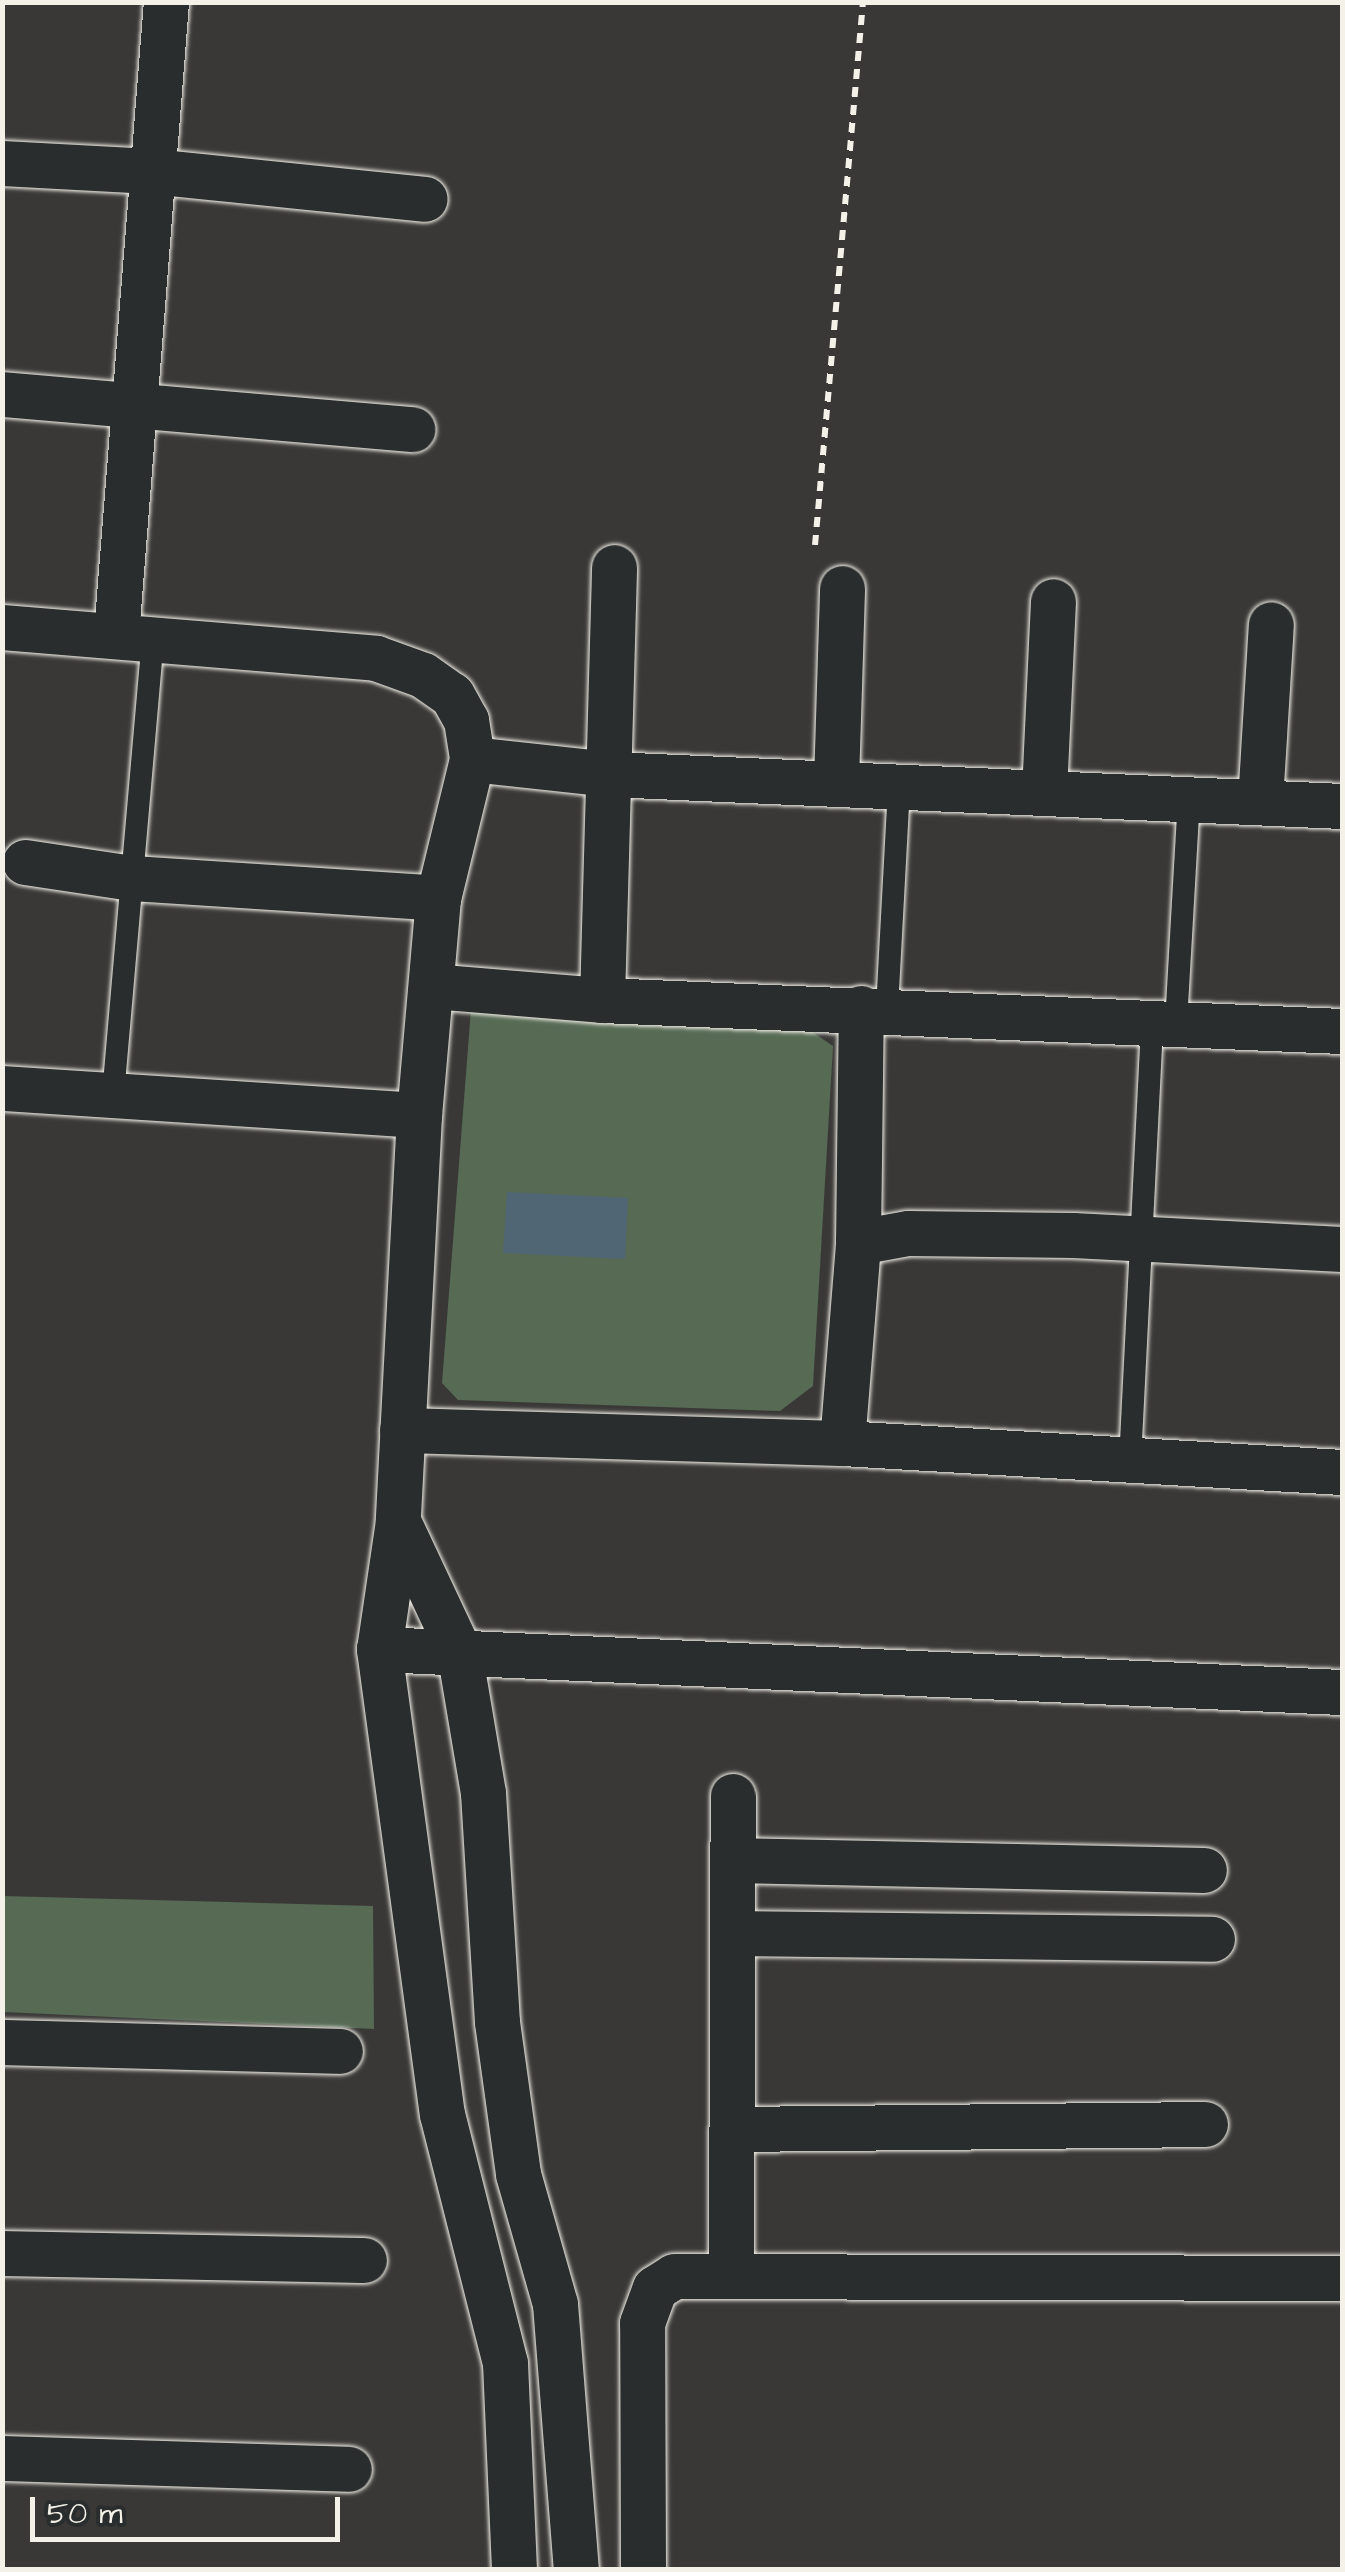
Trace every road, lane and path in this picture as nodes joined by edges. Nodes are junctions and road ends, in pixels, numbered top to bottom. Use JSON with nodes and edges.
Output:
{"nodes":[{"id":1,"x":166,"y":2,"type":"edge"},
{"id":2,"x":863,"y":2,"type":"edge"},
{"id":3,"x":2,"y":163,"type":"edge"},
{"id":4,"x":151,"y":171,"type":"junction"},
{"id":5,"x":426,"y":199,"type":"dead end"},
{"id":6,"x":2,"y":394,"type":"edge"},
{"id":7,"x":134,"y":403,"type":"junction"},
{"id":8,"x":413,"y":430,"type":"dead end"},
{"id":9,"x":815,"y":546,"type":"dead end"},
{"id":10,"x":614,"y":567,"type":"dead end"},
{"id":11,"x":842,"y":588,"type":"dead end"},
{"id":12,"x":1052,"y":601,"type":"dead end"},
{"id":13,"x":1272,"y":624,"type":"dead end"},
{"id":14,"x":2,"y":628,"type":"edge"},
{"id":15,"x":134,"y":635,"type":"junction"},
{"id":16,"x":472,"y":760,"type":"junction"},
{"id":17,"x":610,"y":774,"type":"junction"},
{"id":18,"x":836,"y":782,"type":"junction"},
{"id":19,"x":899,"y":785,"type":"junction"},
{"id":20,"x":1044,"y":792,"type":"junction"},
{"id":21,"x":1190,"y":798,"type":"junction"},
{"id":22,"x":1260,"y":802,"type":"junction"},
{"id":23,"x":1342,"y":806,"type":"edge"},
{"id":24,"x":25,"y":862,"type":"dead end"},
{"id":25,"x":132,"y":878,"type":"junction"},
{"id":26,"x":438,"y":898,"type":"junction"},
{"id":27,"x":431,"y":986,"type":"junction"},
{"id":28,"x":602,"y":1000,"type":"junction"},
{"id":29,"x":874,"y":1008,"type":"junction"},
{"id":30,"x":1164,"y":1022,"type":"junction"},
{"id":31,"x":1342,"y":1031,"type":"edge"},
{"id":32,"x":2,"y":1088,"type":"edge"},
{"id":33,"x":113,"y":1096,"type":"junction"},
{"id":34,"x":419,"y":1115,"type":"junction"},
{"id":35,"x":1142,"y":1238,"type":"junction"},
{"id":36,"x":858,"y":1242,"type":"junction"},
{"id":37,"x":1342,"y":1249,"type":"edge"},
{"id":38,"x":402,"y":1430,"type":"junction"},
{"id":39,"x":842,"y":1444,"type":"junction"},
{"id":40,"x":1130,"y":1461,"type":"junction"},
{"id":41,"x":1342,"y":1472,"type":"edge"},
{"id":42,"x":398,"y":1521,"type":"junction"},
{"id":43,"x":380,"y":1649,"type":"junction"},
{"id":44,"x":459,"y":1651,"type":"junction"},
{"id":45,"x":1342,"y":1692,"type":"edge"},
{"id":46,"x":733,"y":1796,"type":"dead end"},
{"id":47,"x":732,"y":1860,"type":"junction"},
{"id":48,"x":1204,"y":1870,"type":"dead end"},
{"id":49,"x":732,"y":1933,"type":"junction"},
{"id":50,"x":1212,"y":1938,"type":"dead end"},
{"id":51,"x":2,"y":2042,"type":"edge"},
{"id":52,"x":340,"y":2050,"type":"dead end"},
{"id":53,"x":508,"y":2110,"type":"junction"},
{"id":54,"x":442,"y":2114,"type":"junction"},
{"id":55,"x":1205,"y":2124,"type":"dead end"},
{"id":56,"x":732,"y":2129,"type":"junction"},
{"id":57,"x":2,"y":2253,"type":"edge"},
{"id":58,"x":364,"y":2260,"type":"dead end"},
{"id":59,"x":731,"y":2276,"type":"junction"},
{"id":60,"x":1342,"y":2278,"type":"edge"},
{"id":61,"x":555,"y":2304,"type":"junction"},
{"id":62,"x":492,"y":2313,"type":"junction"},
{"id":63,"x":2,"y":2458,"type":"edge"},
{"id":64,"x":349,"y":2469,"type":"dead end"},
{"id":65,"x":514,"y":2570,"type":"edge"},
{"id":66,"x":576,"y":2570,"type":"edge"},
{"id":67,"x":643,"y":2570,"type":"edge"}],
"edges":[{"from":1,"to":4,"type":"street"},
{"from":2,"to":9,"type":"path"},
{"from":3,"to":4,"type":"street"},
{"from":4,"to":5,"type":"street"},
{"from":4,"to":7,"type":"street"},
{"from":6,"to":7,"type":"street"},
{"from":7,"to":8,"type":"street"},
{"from":7,"to":15,"type":"street"},
{"from":10,"to":17,"type":"street"},
{"from":11,"to":18,"type":"street"},
{"from":12,"to":20,"type":"street"},
{"from":13,"to":22,"type":"street"},
{"from":14,"to":15,"type":"street"},
{"from":15,"to":16,"type":"street"},
{"from":15,"to":25,"type":"lane"},
{"from":16,"to":17,"type":"street"},
{"from":16,"to":26,"type":"street"},
{"from":17,"to":18,"type":"street"},
{"from":17,"to":28,"type":"street"},
{"from":18,"to":19,"type":"street"},
{"from":19,"to":20,"type":"street"},
{"from":19,"to":29,"type":"lane"},
{"from":20,"to":21,"type":"street"},
{"from":21,"to":22,"type":"street"},
{"from":21,"to":30,"type":"lane"},
{"from":22,"to":23,"type":"street"},
{"from":24,"to":25,"type":"street"},
{"from":25,"to":26,"type":"street"},
{"from":25,"to":33,"type":"lane"},
{"from":26,"to":27,"type":"street"},
{"from":27,"to":28,"type":"street"},
{"from":27,"to":34,"type":"street"},
{"from":28,"to":29,"type":"street"},
{"from":29,"to":30,"type":"street"},
{"from":29,"to":36,"type":"street"},
{"from":30,"to":31,"type":"street"},
{"from":30,"to":35,"type":"lane"},
{"from":32,"to":33,"type":"street"},
{"from":33,"to":34,"type":"street"},
{"from":34,"to":38,"type":"street"},
{"from":35,"to":36,"type":"street"},
{"from":35,"to":37,"type":"street"},
{"from":35,"to":40,"type":"lane"},
{"from":36,"to":39,"type":"street"},
{"from":38,"to":39,"type":"street"},
{"from":38,"to":42,"type":"street"},
{"from":39,"to":40,"type":"street"},
{"from":40,"to":41,"type":"street"},
{"from":42,"to":43,"type":"street"},
{"from":42,"to":44,"type":"street"},
{"from":43,"to":44,"type":"street"},
{"from":43,"to":54,"type":"street"},
{"from":44,"to":45,"type":"street"},
{"from":44,"to":53,"type":"street"},
{"from":46,"to":47,"type":"street"},
{"from":47,"to":48,"type":"street"},
{"from":47,"to":49,"type":"street"},
{"from":49,"to":50,"type":"street"},
{"from":49,"to":56,"type":"street"},
{"from":51,"to":52,"type":"street"},
{"from":53,"to":54,"type":"street"},
{"from":53,"to":61,"type":"street"},
{"from":54,"to":62,"type":"street"},
{"from":55,"to":56,"type":"street"},
{"from":56,"to":59,"type":"street"},
{"from":57,"to":58,"type":"street"},
{"from":59,"to":60,"type":"street"},
{"from":59,"to":67,"type":"street"},
{"from":61,"to":62,"type":"street"},
{"from":61,"to":66,"type":"street"},
{"from":62,"to":65,"type":"street"},
{"from":63,"to":64,"type":"street"}]}
